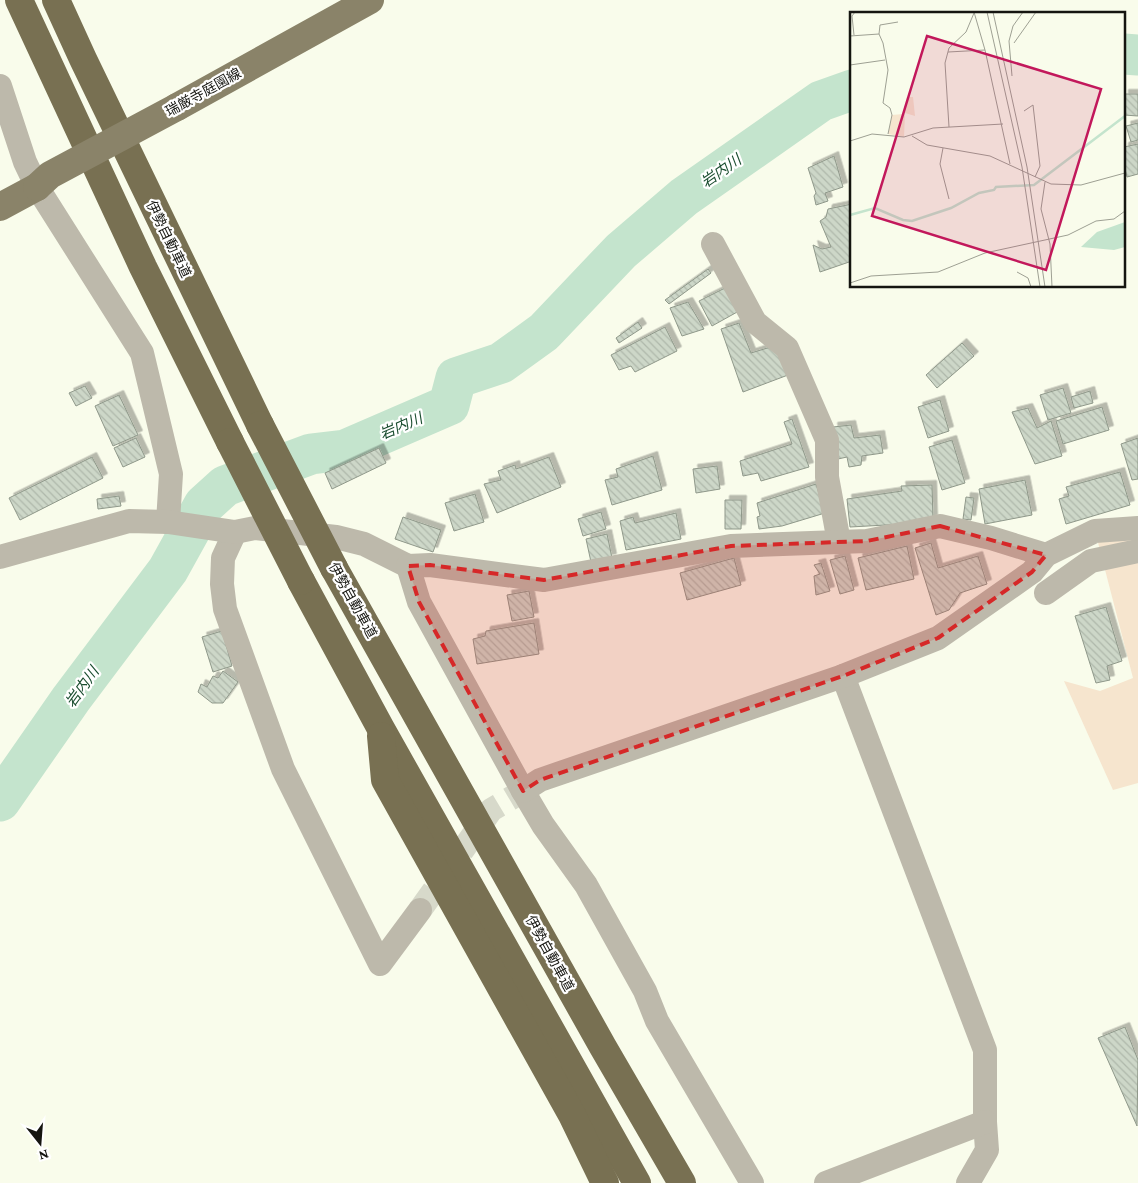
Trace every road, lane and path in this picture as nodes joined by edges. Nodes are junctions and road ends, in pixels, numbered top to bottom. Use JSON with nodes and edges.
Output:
{"nodes":[{"id":1,"x":20,"y":0,"type":"edge"},
{"id":2,"x":56,"y":0,"type":"edge"},
{"id":3,"x":370,"y":0,"type":"edge"},
{"id":4,"x":0,"y":86,"type":"edge"},
{"id":5,"x":37,"y":187,"type":"junction"},
{"id":6,"x":0,"y":207,"type":"edge"},
{"id":7,"x":713,"y":244,"type":"dead end"},
{"id":8,"x":168,"y":522,"type":"junction"},
{"id":9,"x":1138,"y":528,"type":"edge"},
{"id":10,"x":235,"y":532,"type":"junction"},
{"id":11,"x":839,"y":542,"type":"junction"},
{"id":12,"x":1138,"y":551,"type":"edge"},
{"id":13,"x":1046,"y":555,"type":"junction"},
{"id":14,"x":0,"y":557,"type":"edge"},
{"id":15,"x":408,"y":566,"type":"junction"},
{"id":16,"x":1046,"y":593,"type":"dead end"},
{"id":17,"x":843,"y":676,"type":"junction"},
{"id":18,"x":380,"y":727,"type":"junction"},
{"id":19,"x":523,"y":791,"type":"junction"},
{"id":20,"x":420,"y":910,"type":"tunnel mouth"},
{"id":21,"x":985,"y":1122,"type":"junction"},
{"id":22,"x":605,"y":1183,"type":"edge"},
{"id":23,"x":637,"y":1183,"type":"edge"},
{"id":24,"x":682,"y":1183,"type":"edge"},
{"id":25,"x":752,"y":1183,"type":"edge"},
{"id":26,"x":826,"y":1183,"type":"edge"},
{"id":27,"x":968,"y":1183,"type":"edge"}],
"edges":[{"from":1,"to":18,"type":"highway","bridge":true},
{"from":2,"to":24,"type":"highway","name":"伊勢自動車道","bridge":true},
{"from":3,"to":5,"type":"main road","name":"瑞厳寺庭園線","bridge":true},
{"from":4,"to":5,"type":"street"},
{"from":5,"to":6,"type":"main road","name":"瑞厳寺庭園線"},
{"from":5,"to":8,"type":"street"},
{"from":7,"to":11,"type":"street"},
{"from":8,"to":10,"type":"street"},
{"from":8,"to":14,"type":"street"},
{"from":9,"to":13,"type":"street"},
{"from":10,"to":15,"type":"street"},
{"from":10,"to":20,"type":"street"},
{"from":11,"to":13,"type":"street"},
{"from":11,"to":15,"type":"street"},
{"from":12,"to":16,"type":"street"},
{"from":13,"to":17,"type":"street"},
{"from":15,"to":19,"type":"street"},
{"from":17,"to":19,"type":"street"},
{"from":17,"to":21,"type":"street"},
{"from":18,"to":22,"type":"highway"},
{"from":18,"to":23,"type":"highway"},
{"from":19,"to":25,"type":"street"},
{"from":21,"to":26,"type":"street"},
{"from":21,"to":27,"type":"street"}]}
